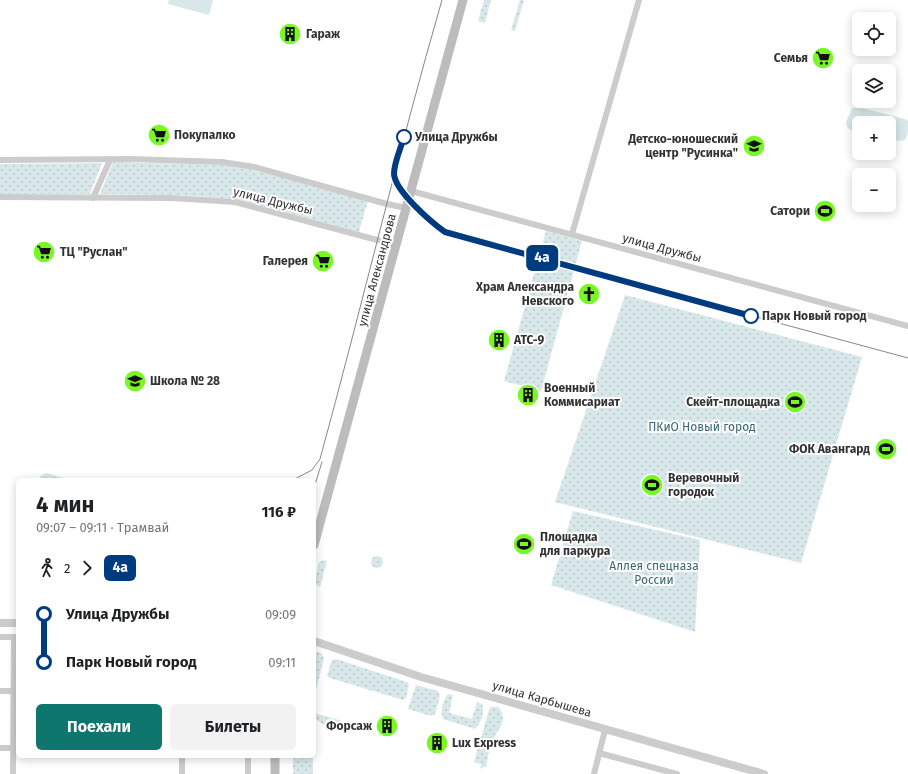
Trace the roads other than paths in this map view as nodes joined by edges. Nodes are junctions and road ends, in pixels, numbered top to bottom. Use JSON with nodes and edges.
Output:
{"nodes":[{"id":1,"x":463,"y":0,"type":"edge"},
{"id":2,"x":639,"y":0,"type":"edge"},
{"id":3,"x":0,"y":160,"type":"edge"},
{"id":4,"x":110,"y":160,"type":"junction"},
{"id":5,"x":411,"y":191,"type":"junction"},
{"id":6,"x":0,"y":198,"type":"edge"},
{"id":7,"x":93,"y":198,"type":"junction"},
{"id":8,"x":406,"y":208,"type":"junction"},
{"id":9,"x":572,"y":234,"type":"junction"},
{"id":10,"x":396,"y":245,"type":"junction"},
{"id":11,"x":908,"y":326,"type":"edge"},
{"id":12,"x":316,"y":539,"type":"edge"},
{"id":13,"x":0,"y":623,"type":"edge"},
{"id":14,"x":16,"y":623,"type":"edge"},
{"id":15,"x":0,"y":637,"type":"edge"},
{"id":16,"x":16,"y":637,"type":"edge"},
{"id":17,"x":316,"y":643,"type":"edge"},
{"id":18,"x":0,"y":691,"type":"edge"},
{"id":19,"x":16,"y":691,"type":"edge"},
{"id":20,"x":605,"y":730,"type":"junction"},
{"id":21,"x":0,"y":748,"type":"edge"},
{"id":22,"x":16,"y":748,"type":"edge"},
{"id":23,"x":599,"y":753,"type":"junction"},
{"id":24,"x":182,"y":758,"type":"edge"},
{"id":25,"x":248,"y":758,"type":"edge"},
{"id":26,"x":275,"y":758,"type":"edge"},
{"id":27,"x":14,"y":774,"type":"edge"},
{"id":28,"x":182,"y":774,"type":"edge"},
{"id":29,"x":248,"y":774,"type":"edge"},
{"id":30,"x":275,"y":774,"type":"edge"},
{"id":31,"x":594,"y":774,"type":"edge"},
{"id":32,"x":677,"y":774,"type":"edge"},
{"id":33,"x":764,"y":774,"type":"edge"}],
"edges":[{"from":1,"to":5,"type":"main road","name":"улица Александрова"},
{"from":2,"to":9,"type":"street"},
{"from":3,"to":4,"type":"street"},
{"from":4,"to":7,"type":"street"},
{"from":4,"to":8,"type":"street"},
{"from":5,"to":8,"type":"main road","name":"улица Александрова"},
{"from":5,"to":9,"type":"street","name":"улица Дружбы"},
{"from":6,"to":7,"type":"street","name":"улица Дружбы"},
{"from":7,"to":10,"type":"street","name":"улица Дружбы"},
{"from":8,"to":10,"type":"main road","name":"улица Александрова"},
{"from":9,"to":11,"type":"street","name":"улица Дружбы"},
{"from":10,"to":12,"type":"main road","name":"улица Александрова"},
{"from":13,"to":14,"type":"street"},
{"from":15,"to":16,"type":"street"},
{"from":16,"to":19,"type":"street"},
{"from":17,"to":20,"type":"street","name":"улица Карбышева"},
{"from":18,"to":19,"type":"street"},
{"from":19,"to":22,"type":"street"},
{"from":20,"to":23,"type":"street"},
{"from":20,"to":33,"type":"street","name":"улица Карбышева"},
{"from":21,"to":22,"type":"street"},
{"from":22,"to":27,"type":"street"},
{"from":23,"to":31,"type":"street"},
{"from":23,"to":32,"type":"street"},
{"from":24,"to":28,"type":"street"},
{"from":25,"to":29,"type":"street"},
{"from":26,"to":30,"type":"main road"}]}
